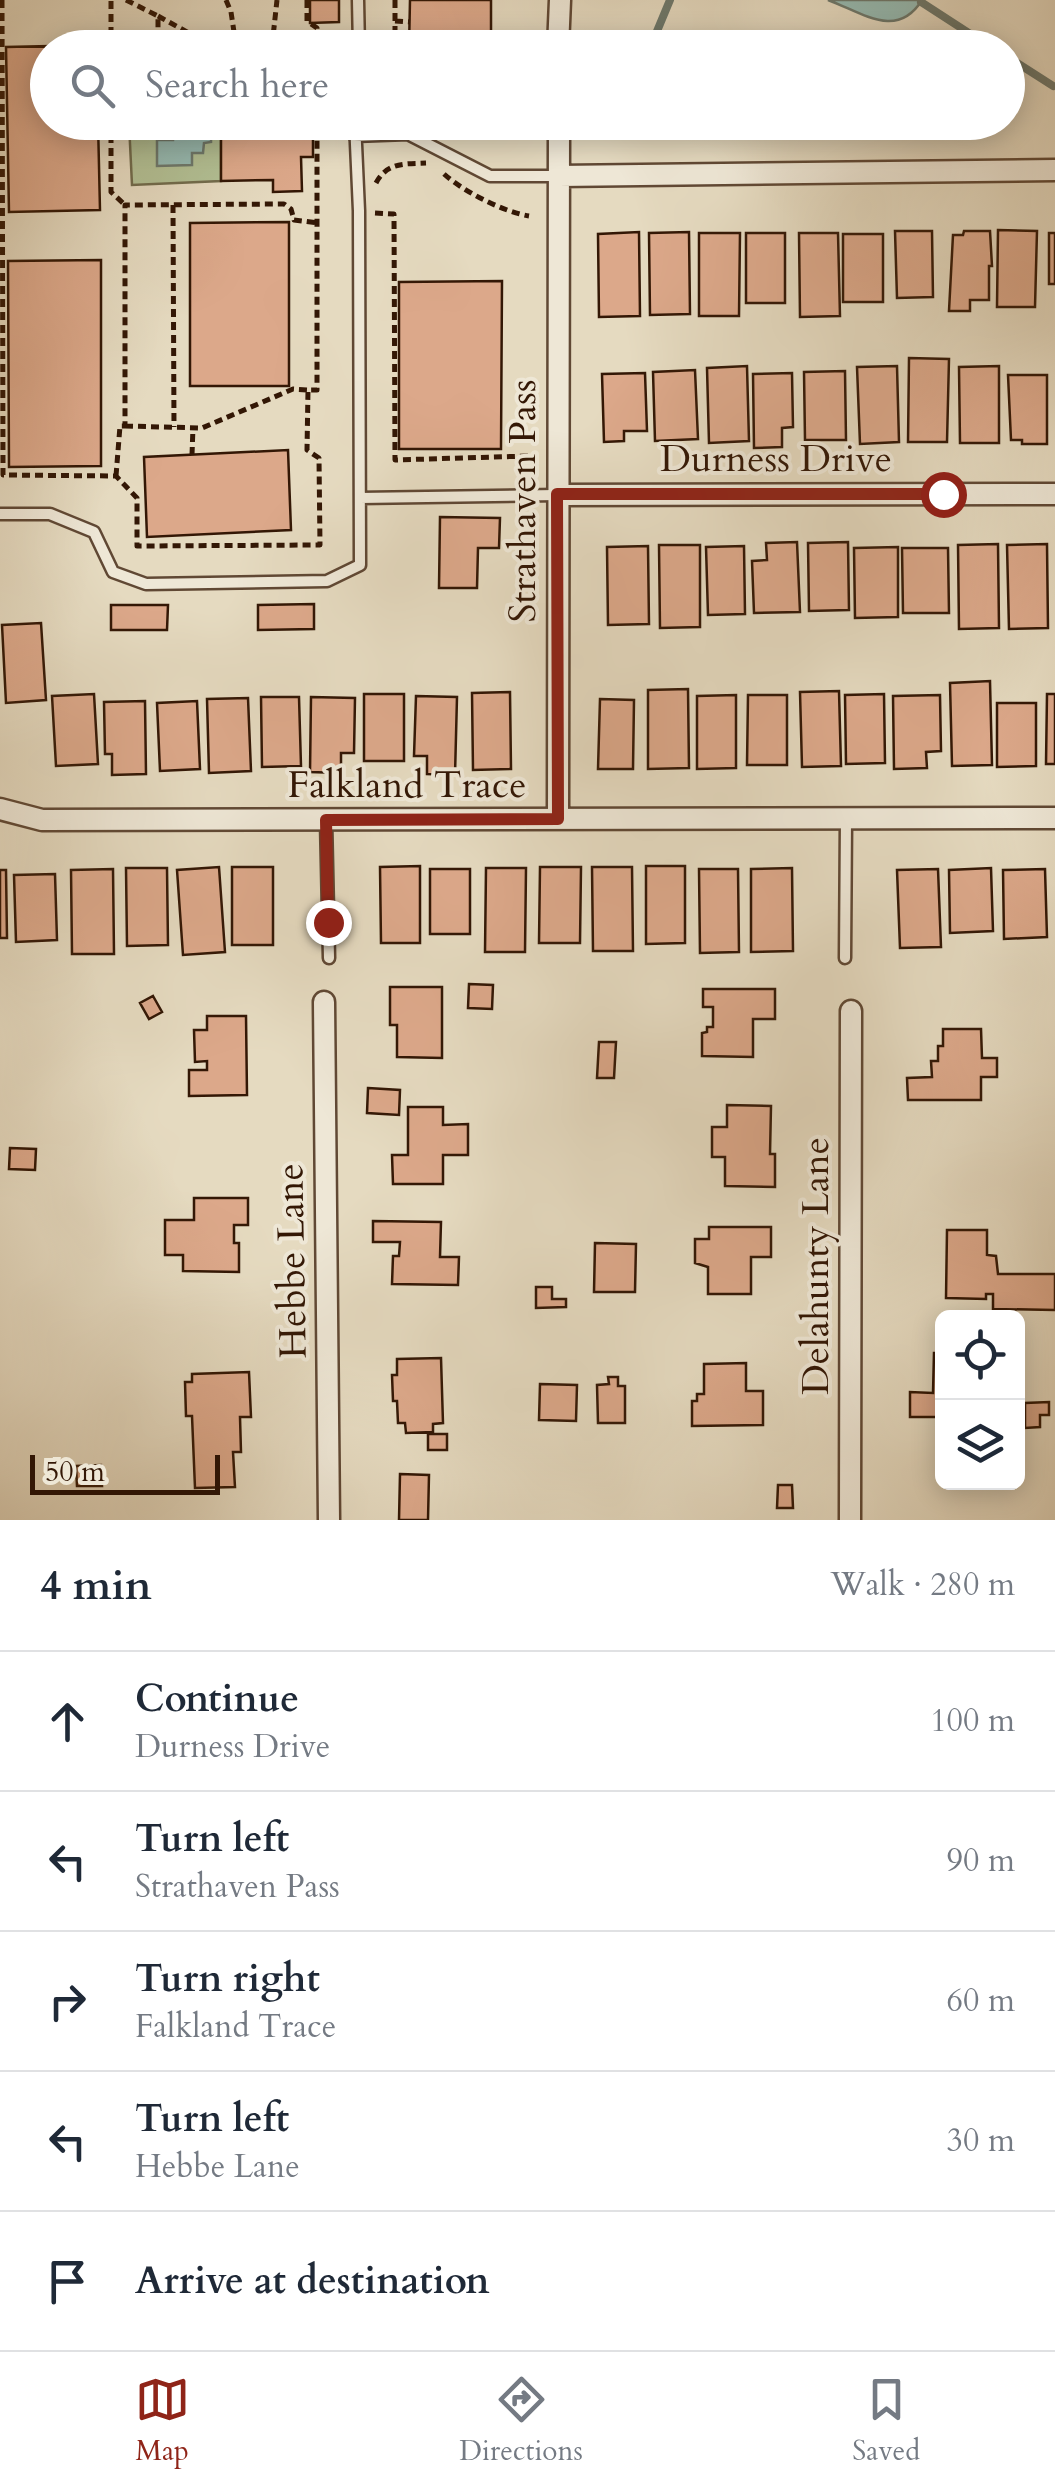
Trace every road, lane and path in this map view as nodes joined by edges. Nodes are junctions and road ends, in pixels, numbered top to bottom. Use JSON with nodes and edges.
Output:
{"nodes":[{"id":1,"x":2,"y":0,"type":"edge"},
{"id":2,"x":111,"y":0,"type":"edge"},
{"id":3,"x":126,"y":0,"type":"edge"},
{"id":4,"x":152,"y":0,"type":"edge"},
{"id":5,"x":226,"y":0,"type":"edge"},
{"id":6,"x":277,"y":0,"type":"edge"},
{"id":7,"x":307,"y":0,"type":"edge"},
{"id":8,"x":358,"y":0,"type":"edge"},
{"id":9,"x":395,"y":0,"type":"edge"},
{"id":10,"x":560,"y":0,"type":"edge"},
{"id":11,"x":146,"y":10,"type":"junction"},
{"id":12,"x":158,"y":16,"type":"junction"},
{"id":13,"x":395,"y":21,"type":"junction"},
{"id":14,"x":410,"y":22,"type":"dead end"},
{"id":15,"x":111,"y":30,"type":"edge"},
{"id":16,"x":158,"y":30,"type":"edge"},
{"id":17,"x":183,"y":30,"type":"edge"},
{"id":18,"x":234,"y":30,"type":"edge"},
{"id":19,"x":274,"y":30,"type":"edge"},
{"id":20,"x":317,"y":30,"type":"edge"},
{"id":21,"x":359,"y":30,"type":"edge"},
{"id":22,"x":395,"y":30,"type":"edge"},
{"id":23,"x":559,"y":30,"type":"edge"},
{"id":24,"x":111,"y":140,"type":"edge"},
{"id":25,"x":317,"y":140,"type":"edge"},
{"id":26,"x":354,"y":140,"type":"edge"},
{"id":27,"x":420,"y":140,"type":"edge"},
{"id":28,"x":559,"y":140,"type":"edge"},
{"id":29,"x":1055,"y":170,"type":"edge"},
{"id":30,"x":559,"y":176,"type":"junction"},
{"id":31,"x":374,"y":187,"type":"dead end"},
{"id":32,"x":374,"y":200,"type":"dead end"},
{"id":33,"x":174,"y":205,"type":"junction"},
{"id":34,"x":124,"y":206,"type":"junction"},
{"id":35,"x":529,"y":216,"type":"dead end"},
{"id":36,"x":318,"y":223,"type":"junction"},
{"id":37,"x":308,"y":390,"type":"junction"},
{"id":38,"x":125,"y":426,"type":"junction"},
{"id":39,"x":174,"y":427,"type":"junction"},
{"id":40,"x":193,"y":428,"type":"junction"},
{"id":41,"x":192,"y":454,"type":"dead end"},
{"id":42,"x":528,"y":456,"type":"dead end"},
{"id":43,"x":2,"y":476,"type":"edge"},
{"id":44,"x":116,"y":476,"type":"junction"},
{"id":45,"x":557,"y":494,"type":"junction"},
{"id":46,"x":1055,"y":494,"type":"edge"},
{"id":47,"x":360,"y":498,"type":"junction"},
{"id":48,"x":0,"y":514,"type":"edge"},
{"id":49,"x":0,"y":809,"type":"edge"},
{"id":50,"x":846,"y":818,"type":"junction"},
{"id":51,"x":1055,"y":818,"type":"edge"},
{"id":52,"x":558,"y":819,"type":"junction"},
{"id":53,"x":326,"y":820,"type":"junction"},
{"id":54,"x":329,"y":958,"type":"dead end"},
{"id":55,"x":845,"y":958,"type":"dead end"},
{"id":56,"x":324,"y":1002,"type":"dead end"},
{"id":57,"x":851,"y":1011,"type":"dead end"},
{"id":58,"x":329,"y":1520,"type":"edge"},
{"id":59,"x":850,"y":1520,"type":"edge"}],
"edges":[{"from":1,"to":43,"type":"path"},
{"from":2,"to":15,"type":"path"},
{"from":3,"to":11,"type":"path"},
{"from":4,"to":11,"type":"path"},
{"from":5,"to":18,"type":"path"},
{"from":6,"to":19,"type":"path"},
{"from":7,"to":20,"type":"path"},
{"from":8,"to":21,"type":"lane"},
{"from":9,"to":13,"type":"path"},
{"from":10,"to":23,"type":"street"},
{"from":11,"to":12,"type":"path"},
{"from":12,"to":16,"type":"path"},
{"from":12,"to":17,"type":"path"},
{"from":13,"to":14,"type":"path"},
{"from":13,"to":22,"type":"path"},
{"from":24,"to":34,"type":"path"},
{"from":25,"to":36,"type":"path"},
{"from":26,"to":47,"type":"lane"},
{"from":27,"to":30,"type":"lane"},
{"from":28,"to":30,"type":"street","name":"Strathaven Pass"},
{"from":29,"to":30,"type":"street"},
{"from":30,"to":45,"type":"street","name":"Strathaven Pass"},
{"from":31,"to":35,"type":"path"},
{"from":32,"to":42,"type":"path"},
{"from":33,"to":34,"type":"path"},
{"from":33,"to":36,"type":"path"},
{"from":33,"to":39,"type":"path"},
{"from":34,"to":38,"type":"path"},
{"from":36,"to":37,"type":"path"},
{"from":37,"to":40,"type":"path"},
{"from":37,"to":44,"type":"path"},
{"from":38,"to":39,"type":"path"},
{"from":38,"to":44,"type":"path"},
{"from":39,"to":40,"type":"path"},
{"from":40,"to":41,"type":"path"},
{"from":43,"to":44,"type":"path"},
{"from":45,"to":46,"type":"street","name":"Durness Drive"},
{"from":45,"to":47,"type":"lane"},
{"from":45,"to":52,"type":"street","name":"Strathaven Pass"},
{"from":47,"to":48,"type":"lane"},
{"from":49,"to":53,"type":"street","name":"Falkland Trace"},
{"from":50,"to":51,"type":"street","name":"Falkland Trace"},
{"from":50,"to":52,"type":"street","name":"Falkland Trace"},
{"from":50,"to":55,"type":"lane"},
{"from":52,"to":53,"type":"street","name":"Falkland Trace"},
{"from":53,"to":54,"type":"lane"},
{"from":56,"to":58,"type":"street","name":"Hebbe Lane"},
{"from":57,"to":59,"type":"street","name":"Delahunty Lane"}]}
